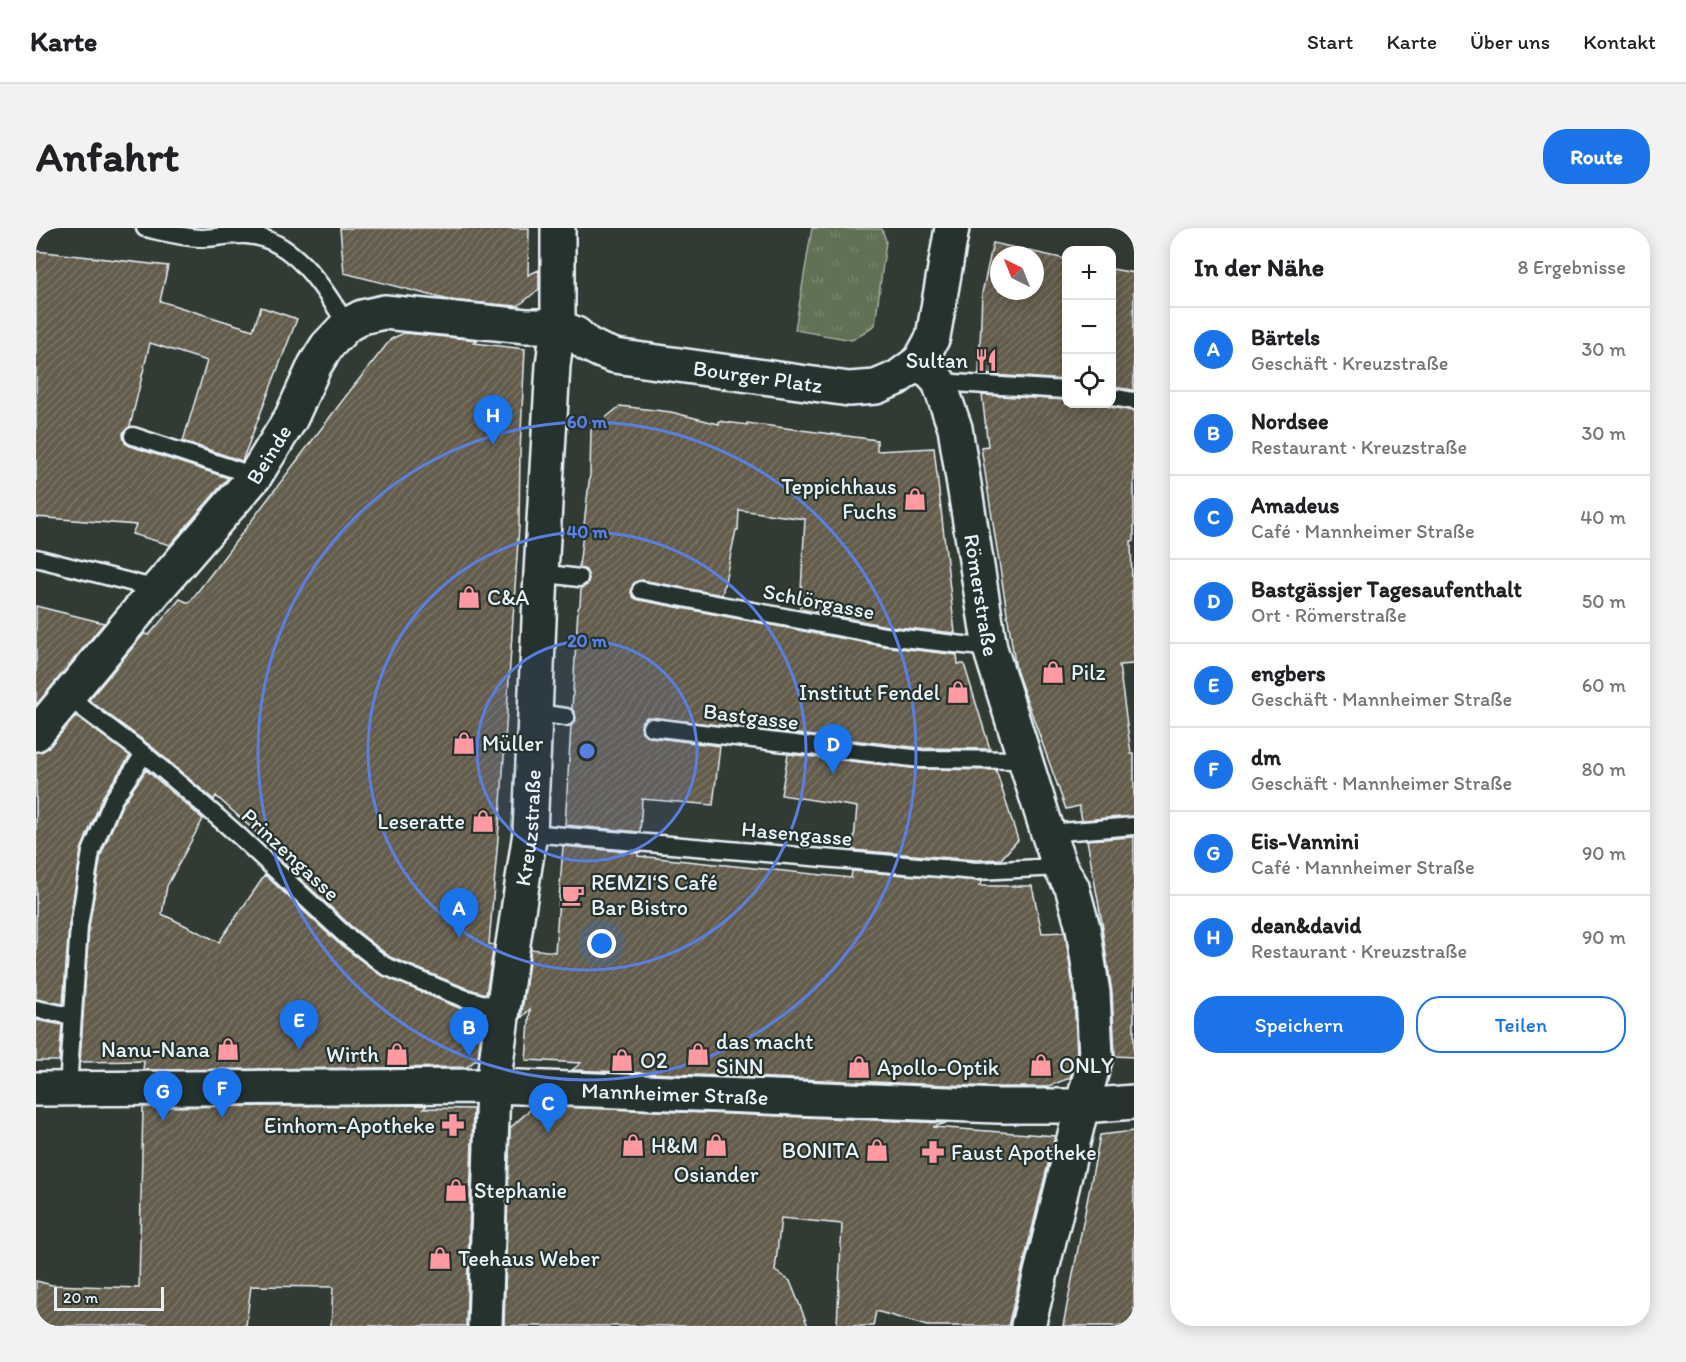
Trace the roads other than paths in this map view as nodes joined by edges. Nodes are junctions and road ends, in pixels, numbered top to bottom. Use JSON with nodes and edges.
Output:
{"nodes":[{"id":1,"x":145,"y":228,"type":"edge"},
{"id":2,"x":558,"y":228,"type":"edge"},
{"id":3,"x":952,"y":228,"type":"edge"},
{"id":4,"x":347,"y":325,"type":"junction"},
{"id":5,"x":558,"y":326,"type":"junction"},
{"id":6,"x":929,"y":371,"type":"junction"},
{"id":7,"x":1062,"y":389,"type":"edge"},
{"id":8,"x":1116,"y":398,"type":"edge"},
{"id":9,"x":1134,"y":401,"type":"edge"},
{"id":10,"x":133,"y":435,"type":"dead end"},
{"id":11,"x":255,"y":476,"type":"junction"},
{"id":12,"x":36,"y":558,"type":"edge"},
{"id":13,"x":541,"y":573,"type":"junction"},
{"id":14,"x":579,"y":579,"type":"dead end"},
{"id":15,"x":157,"y":589,"type":"junction"},
{"id":16,"x":641,"y":590,"type":"dead end"},
{"id":17,"x":990,"y":648,"type":"junction"},
{"id":18,"x":68,"y":697,"type":"junction"},
{"id":19,"x":651,"y":727,"type":"dead end"},
{"id":20,"x":36,"y":734,"type":"edge"},
{"id":21,"x":144,"y":754,"type":"junction"},
{"id":22,"x":1024,"y":760,"type":"junction"},
{"id":23,"x":1134,"y":826,"type":"edge"},
{"id":24,"x":530,"y":833,"type":"junction"},
{"id":25,"x":1048,"y":833,"type":"junction"},
{"id":26,"x":1060,"y":867,"type":"junction"},
{"id":27,"x":502,"y":1009,"type":"junction"},
{"id":28,"x":36,"y":1010,"type":"edge"},
{"id":29,"x":72,"y":1016,"type":"junction"},
{"id":30,"x":493,"y":1086,"type":"junction"},
{"id":31,"x":68,"y":1088,"type":"junction"},
{"id":32,"x":36,"y":1089,"type":"edge"},
{"id":33,"x":1134,"y":1102,"type":"edge"},
{"id":34,"x":1082,"y":1106,"type":"junction"},
{"id":35,"x":485,"y":1326,"type":"edge"},
{"id":36,"x":1028,"y":1326,"type":"edge"}],
"edges":[{"from":1,"to":4,"type":"lane"},
{"from":2,"to":5,"type":"street"},
{"from":3,"to":6,"type":"street","name":"Bourger Platz"},
{"from":4,"to":5,"type":"street","name":"Beinde"},
{"from":4,"to":11,"type":"street","name":"Beinde"},
{"from":5,"to":6,"type":"street","name":"Bourger Platz"},
{"from":5,"to":13,"type":"street","name":"Kreuzstraße"},
{"from":6,"to":7,"type":"lane"},
{"from":6,"to":17,"type":"street","name":"Römerstraße"},
{"from":8,"to":9,"type":"lane"},
{"from":10,"to":11,"type":"lane"},
{"from":11,"to":15,"type":"street","name":"Beinde"},
{"from":12,"to":15,"type":"lane"},
{"from":13,"to":14,"type":"lane"},
{"from":13,"to":24,"type":"street","name":"Kreuzstraße"},
{"from":15,"to":18,"type":"street","name":"Beinde"},
{"from":16,"to":17,"type":"lane","name":"Schlörgasse"},
{"from":17,"to":22,"type":"street","name":"Römerstraße"},
{"from":18,"to":20,"type":"street","name":"Beinde"},
{"from":18,"to":21,"type":"lane","name":"Prinzengasse"},
{"from":19,"to":22,"type":"lane","name":"Bastgasse"},
{"from":21,"to":27,"type":"lane","name":"Prinzengasse"},
{"from":21,"to":29,"type":"lane"},
{"from":22,"to":25,"type":"street","name":"Römerstraße"},
{"from":23,"to":25,"type":"lane"},
{"from":24,"to":26,"type":"lane","name":"Hasengasse"},
{"from":24,"to":27,"type":"street","name":"Kreuzstraße"},
{"from":25,"to":26,"type":"street","name":"Römerstraße"},
{"from":26,"to":34,"type":"street","name":"Römerstraße"},
{"from":27,"to":30,"type":"street","name":"Kreuzstraße"},
{"from":28,"to":29,"type":"lane"},
{"from":29,"to":31,"type":"lane"},
{"from":30,"to":31,"type":"street","name":"Mannheimer Straße"},
{"from":30,"to":34,"type":"street","name":"Mannheimer Straße"},
{"from":30,"to":35,"type":"street","name":"Kreuzstraße"},
{"from":31,"to":32,"type":"street","name":"Mannheimer Straße"},
{"from":33,"to":34,"type":"street","name":"Mannheimer Straße"},
{"from":34,"to":36,"type":"street","name":"Römerstraße"}]}
